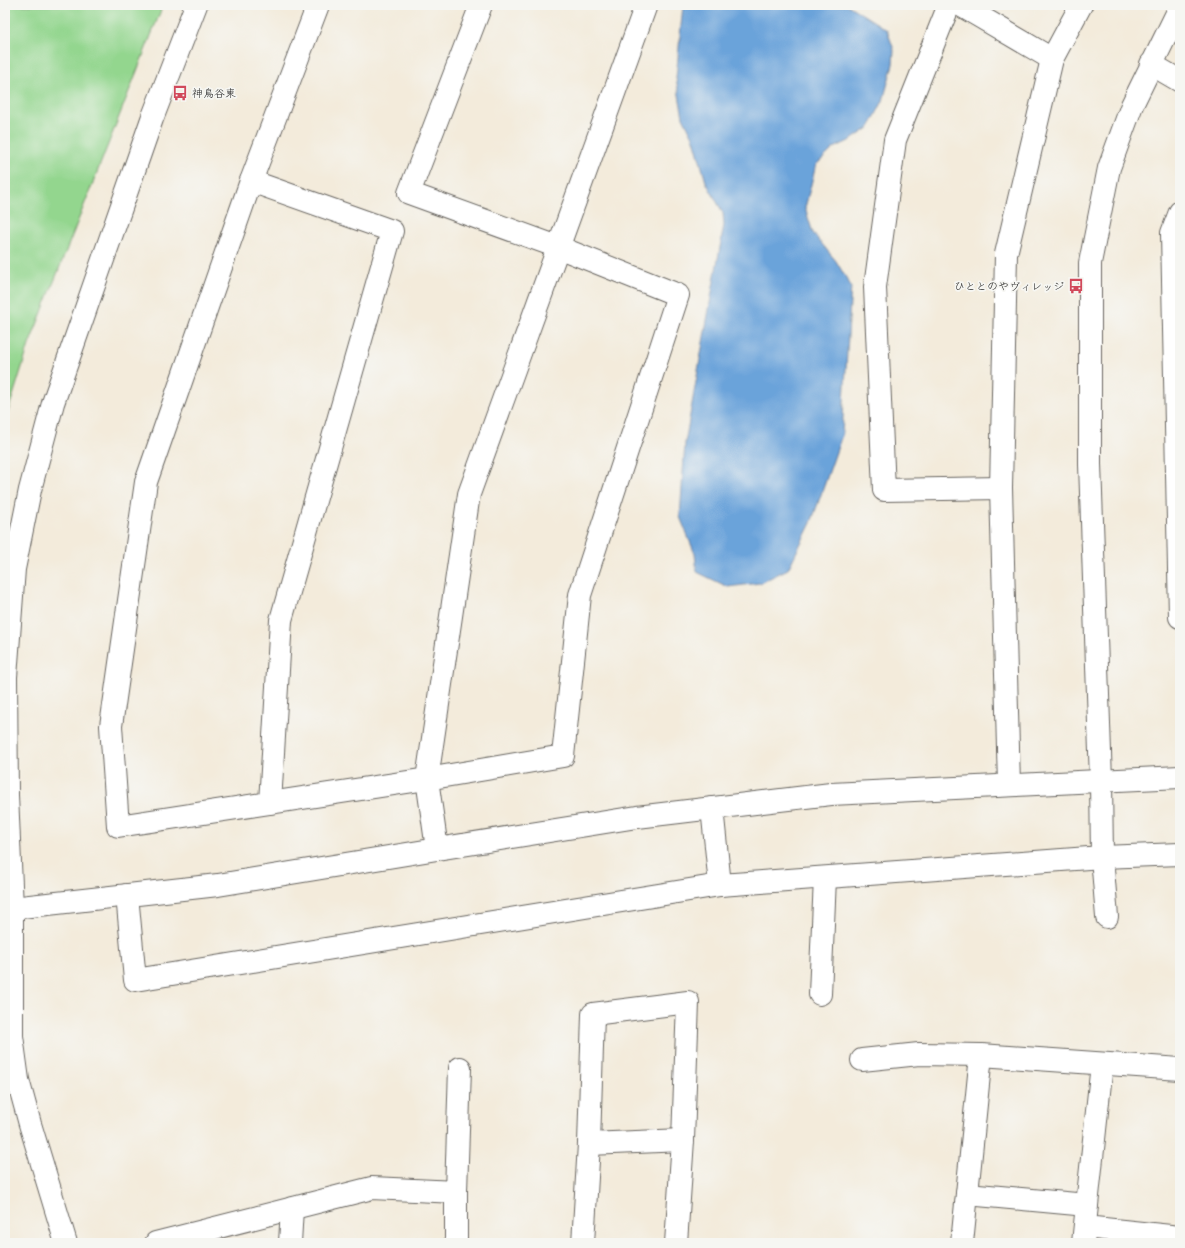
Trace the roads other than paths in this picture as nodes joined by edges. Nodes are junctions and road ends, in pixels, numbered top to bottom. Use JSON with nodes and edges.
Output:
{"nodes":[{"id":1,"x":196,"y":5,"type":"edge"},
{"id":2,"x":318,"y":5,"type":"edge"},
{"id":3,"x":481,"y":5,"type":"edge"},
{"id":4,"x":646,"y":5,"type":"edge"},
{"id":5,"x":950,"y":5,"type":"edge"},
{"id":6,"x":960,"y":5,"type":"edge"},
{"id":7,"x":1082,"y":5,"type":"edge"},
{"id":8,"x":1180,"y":7,"type":"edge"},
{"id":9,"x":1052,"y":59,"type":"junction"},
{"id":10,"x":1151,"y":64,"type":"junction"},
{"id":11,"x":1180,"y":81,"type":"edge"},
{"id":12,"x":251,"y":181,"type":"junction"},
{"id":13,"x":1180,"y":212,"type":"edge"},
{"id":14,"x":558,"y":247,"type":"junction"},
{"id":15,"x":1001,"y":488,"type":"junction"},
{"id":16,"x":1180,"y":617,"type":"edge"},
{"id":17,"x":1180,"y":777,"type":"edge"},
{"id":18,"x":428,"y":779,"type":"junction"},
{"id":19,"x":1101,"y":781,"type":"junction"},
{"id":20,"x":1009,"y":785,"type":"junction"},
{"id":21,"x":270,"y":803,"type":"junction"},
{"id":22,"x":712,"y":808,"type":"junction"},
{"id":23,"x":437,"y":849,"type":"junction"},
{"id":24,"x":1180,"y":854,"type":"edge"},
{"id":25,"x":1102,"y":858,"type":"junction"},
{"id":26,"x":825,"y":878,"type":"junction"},
{"id":27,"x":720,"y":885,"type":"junction"},
{"id":28,"x":127,"y":895,"type":"junction"},
{"id":29,"x":12,"y":908,"type":"junction"},
{"id":30,"x":1107,"y":917,"type":"dead end"},
{"id":31,"x":820,"y":994,"type":"dead end"},
{"id":32,"x":9,"y":1037,"type":"edge"},
{"id":33,"x":981,"y":1055,"type":"junction"},
{"id":34,"x":862,"y":1060,"type":"dead end"},
{"id":35,"x":1102,"y":1064,"type":"junction"},
{"id":36,"x":460,"y":1068,"type":"dead end"},
{"id":37,"x":1180,"y":1069,"type":"edge"},
{"id":38,"x":683,"y":1140,"type":"junction"},
{"id":39,"x":589,"y":1144,"type":"junction"},
{"id":40,"x":456,"y":1192,"type":"junction"},
{"id":41,"x":967,"y":1194,"type":"junction"},
{"id":42,"x":1087,"y":1205,"type":"junction"},
{"id":43,"x":292,"y":1208,"type":"junction"},
{"id":44,"x":1084,"y":1235,"type":"edge"},
{"id":45,"x":1180,"y":1237,"type":"edge"},
{"id":46,"x":66,"y":1243,"type":"edge"},
{"id":47,"x":156,"y":1243,"type":"edge"},
{"id":48,"x":290,"y":1243,"type":"edge"},
{"id":49,"x":456,"y":1243,"type":"edge"},
{"id":50,"x":582,"y":1243,"type":"edge"},
{"id":51,"x":676,"y":1243,"type":"edge"},
{"id":52,"x":962,"y":1243,"type":"edge"}],
"edges":[{"from":1,"to":29,"type":"street"},
{"from":2,"to":12,"type":"street"},
{"from":3,"to":14,"type":"street"},
{"from":4,"to":14,"type":"street"},
{"from":5,"to":15,"type":"street"},
{"from":6,"to":9,"type":"street"},
{"from":7,"to":9,"type":"street"},
{"from":8,"to":10,"type":"street"},
{"from":9,"to":15,"type":"street"},
{"from":10,"to":11,"type":"street"},
{"from":10,"to":19,"type":"street"},
{"from":12,"to":21,"type":"street"},
{"from":12,"to":21,"type":"street"},
{"from":13,"to":16,"type":"street"},
{"from":14,"to":18,"type":"street"},
{"from":14,"to":18,"type":"street"},
{"from":15,"to":20,"type":"street"},
{"from":17,"to":19,"type":"street"},
{"from":18,"to":21,"type":"street"},
{"from":18,"to":23,"type":"street"},
{"from":19,"to":20,"type":"street"},
{"from":19,"to":25,"type":"street"},
{"from":20,"to":22,"type":"street"},
{"from":22,"to":23,"type":"street"},
{"from":22,"to":27,"type":"street"},
{"from":23,"to":28,"type":"street"},
{"from":24,"to":25,"type":"street"},
{"from":25,"to":26,"type":"street"},
{"from":25,"to":30,"type":"street"},
{"from":26,"to":27,"type":"street"},
{"from":26,"to":31,"type":"street"},
{"from":27,"to":28,"type":"street"},
{"from":28,"to":29,"type":"street"},
{"from":29,"to":32,"type":"street"},
{"from":32,"to":46,"type":"street"},
{"from":33,"to":34,"type":"street"},
{"from":33,"to":35,"type":"street"},
{"from":33,"to":41,"type":"street"},
{"from":35,"to":37,"type":"street"},
{"from":35,"to":42,"type":"street"},
{"from":36,"to":40,"type":"street"},
{"from":38,"to":39,"type":"street"},
{"from":38,"to":39,"type":"street"},
{"from":38,"to":51,"type":"street"},
{"from":39,"to":50,"type":"street"},
{"from":40,"to":43,"type":"street"},
{"from":40,"to":49,"type":"street"},
{"from":41,"to":42,"type":"street"},
{"from":41,"to":52,"type":"street"},
{"from":42,"to":44,"type":"street"},
{"from":43,"to":47,"type":"street"},
{"from":43,"to":48,"type":"street"},
{"from":44,"to":45,"type":"street"}]}
